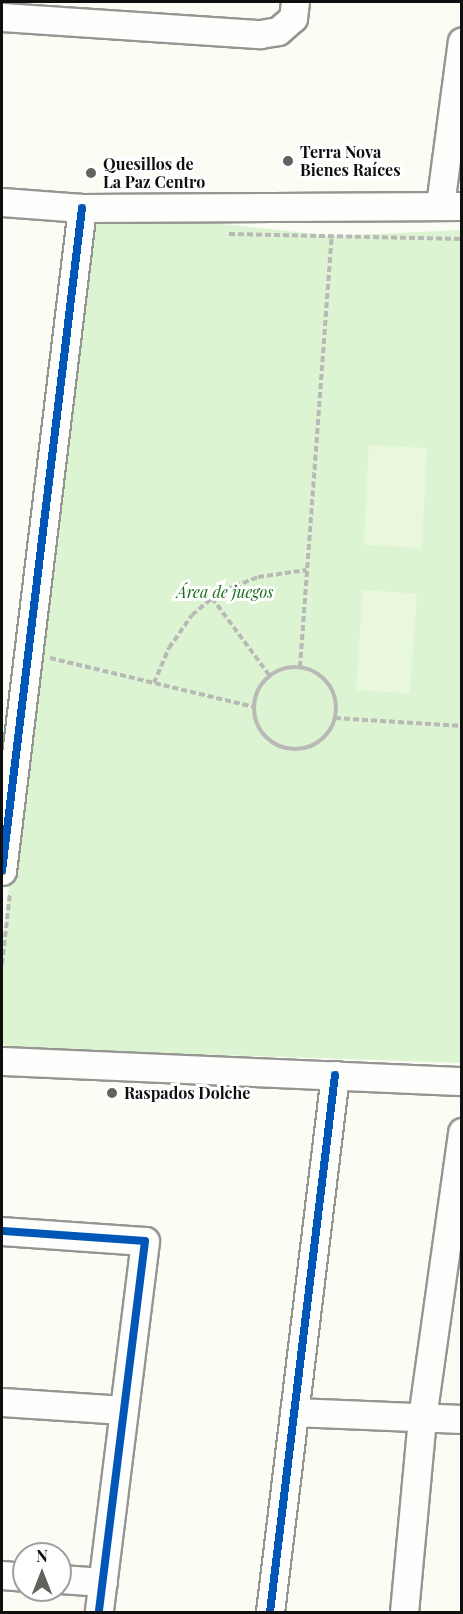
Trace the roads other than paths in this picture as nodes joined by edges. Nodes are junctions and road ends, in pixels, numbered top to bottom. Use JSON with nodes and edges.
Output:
{"nodes":[{"id":1,"x":295,"y":2,"type":"edge"},
{"id":2,"x":2,"y":17,"type":"edge"},
{"id":3,"x":462,"y":41,"type":"edge"},
{"id":4,"x":2,"y":201,"type":"edge"},
{"id":5,"x":451,"y":206,"type":"edge"},
{"id":6,"x":82,"y":208,"type":"junction"},
{"id":7,"x":2,"y":871,"type":"edge"},
{"id":8,"x":2,"y":1061,"type":"edge"},
{"id":9,"x":335,"y":1075,"type":"junction"},
{"id":10,"x":462,"y":1081,"type":"edge"},
{"id":11,"x":462,"y":1131,"type":"edge"},
{"id":12,"x":2,"y":1231,"type":"edge"},
{"id":13,"x":2,"y":1402,"type":"edge"},
{"id":14,"x":124,"y":1410,"type":"junction"},
{"id":15,"x":294,"y":1412,"type":"junction"},
{"id":16,"x":422,"y":1418,"type":"junction"},
{"id":17,"x":462,"y":1419,"type":"edge"},
{"id":18,"x":72,"y":1580,"type":"edge"},
{"id":19,"x":103,"y":1582,"type":"junction"},
{"id":20,"x":99,"y":1612,"type":"edge"},
{"id":21,"x":270,"y":1612,"type":"edge"},
{"id":22,"x":404,"y":1612,"type":"edge"}],
"edges":[{"from":1,"to":2,"type":"street"},
{"from":3,"to":5,"type":"street"},
{"from":4,"to":6,"type":"street"},
{"from":5,"to":6,"type":"street"},
{"from":6,"to":7,"type":"street"},
{"from":8,"to":9,"type":"street"},
{"from":9,"to":10,"type":"street"},
{"from":9,"to":15,"type":"street"},
{"from":11,"to":16,"type":"street"},
{"from":12,"to":14,"type":"street"},
{"from":13,"to":14,"type":"street"},
{"from":14,"to":19,"type":"street"},
{"from":15,"to":16,"type":"street"},
{"from":15,"to":21,"type":"street"},
{"from":16,"to":17,"type":"street"},
{"from":16,"to":22,"type":"street"},
{"from":18,"to":19,"type":"street"},
{"from":19,"to":20,"type":"street"}]}
